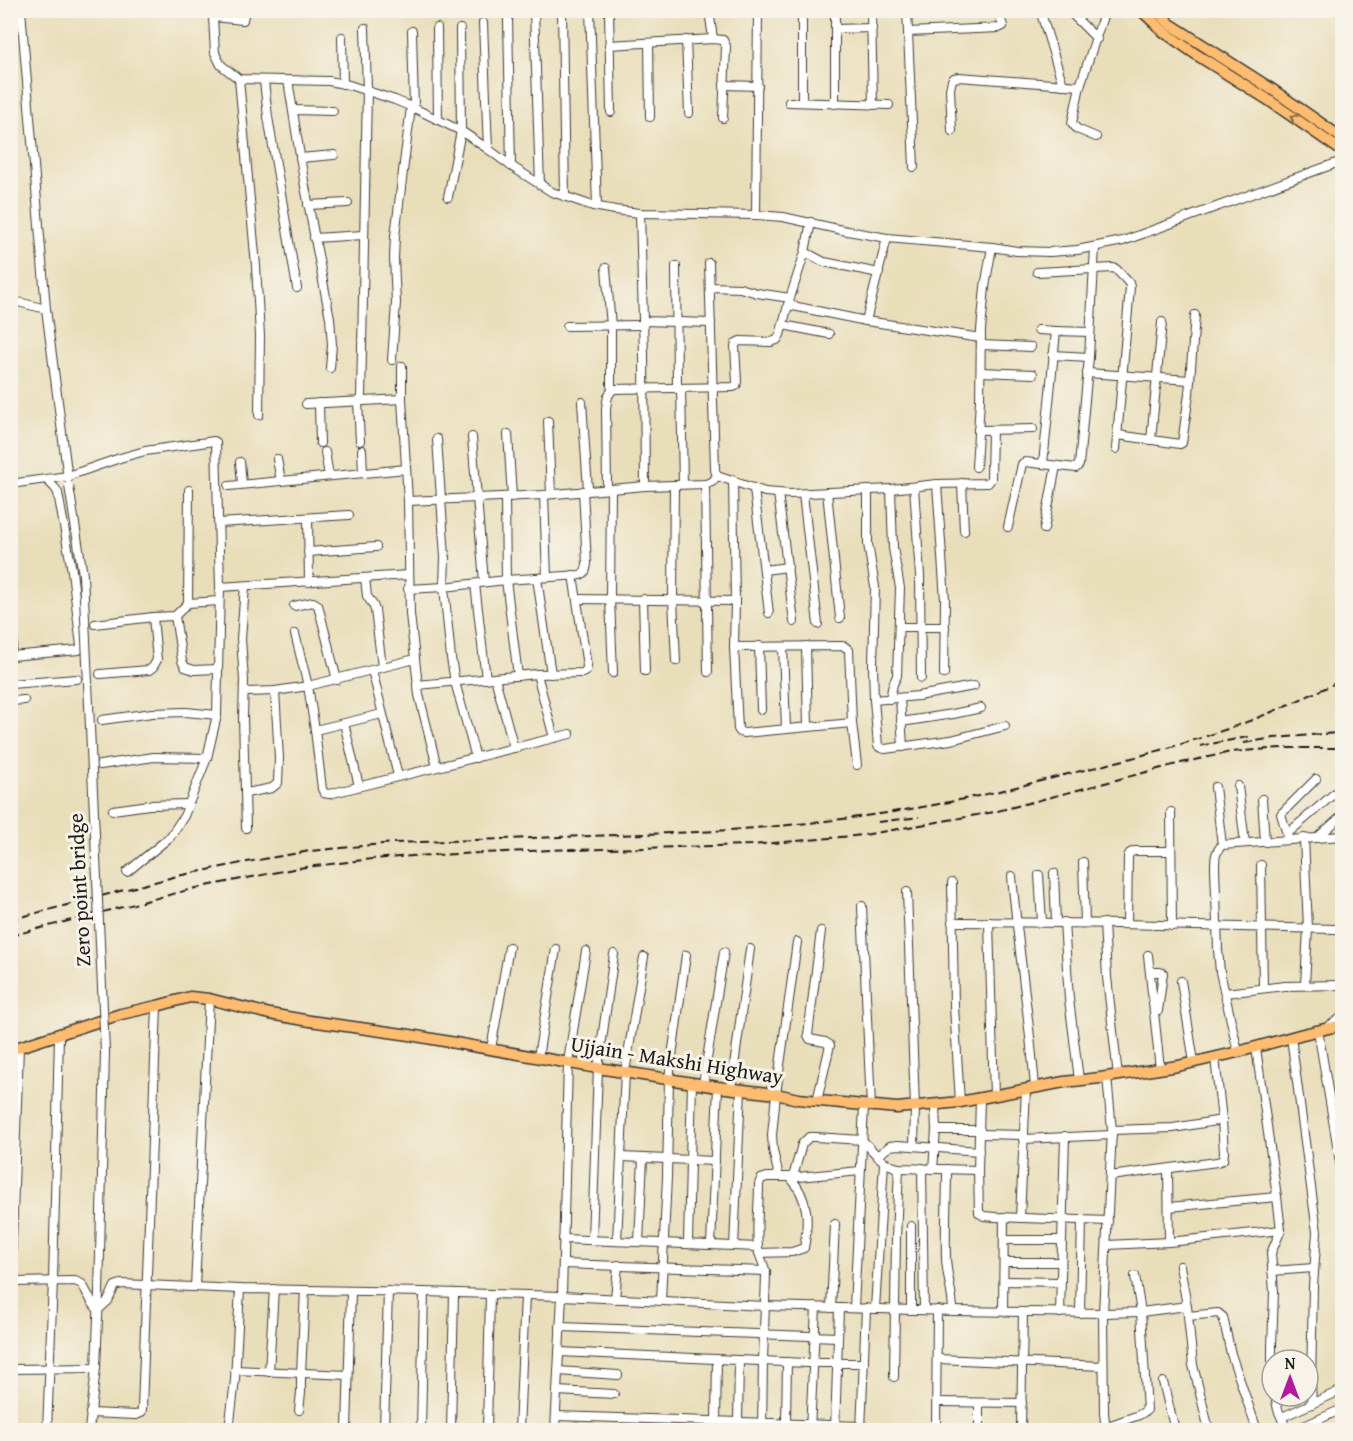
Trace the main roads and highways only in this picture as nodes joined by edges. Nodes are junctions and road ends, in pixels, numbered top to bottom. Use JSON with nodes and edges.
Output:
{"nodes":[{"id":1,"x":1141,"y":10,"type":"edge"},
{"id":2,"x":1156,"y":10,"type":"edge"},
{"id":3,"x":1200,"y":50,"type":"junction"},
{"id":4,"x":1232,"y":70,"type":"junction"},
{"id":5,"x":1342,"y":138,"type":"edge"},
{"id":6,"x":1342,"y":151,"type":"edge"},
{"id":7,"x":1341,"y":1024,"type":"edge"},
{"id":8,"x":15,"y":1049,"type":"edge"}],
"edges":[{"from":1,"to":3,"type":"main road"},
{"from":2,"to":3,"type":"main road"},
{"from":3,"to":4,"type":"main road"},
{"from":4,"to":5,"type":"main road"},
{"from":6,"to":4,"type":"main road","one_way":true},
{"from":7,"to":8,"type":"main road","name":"Ujjain - Makshi Highway"}]}
